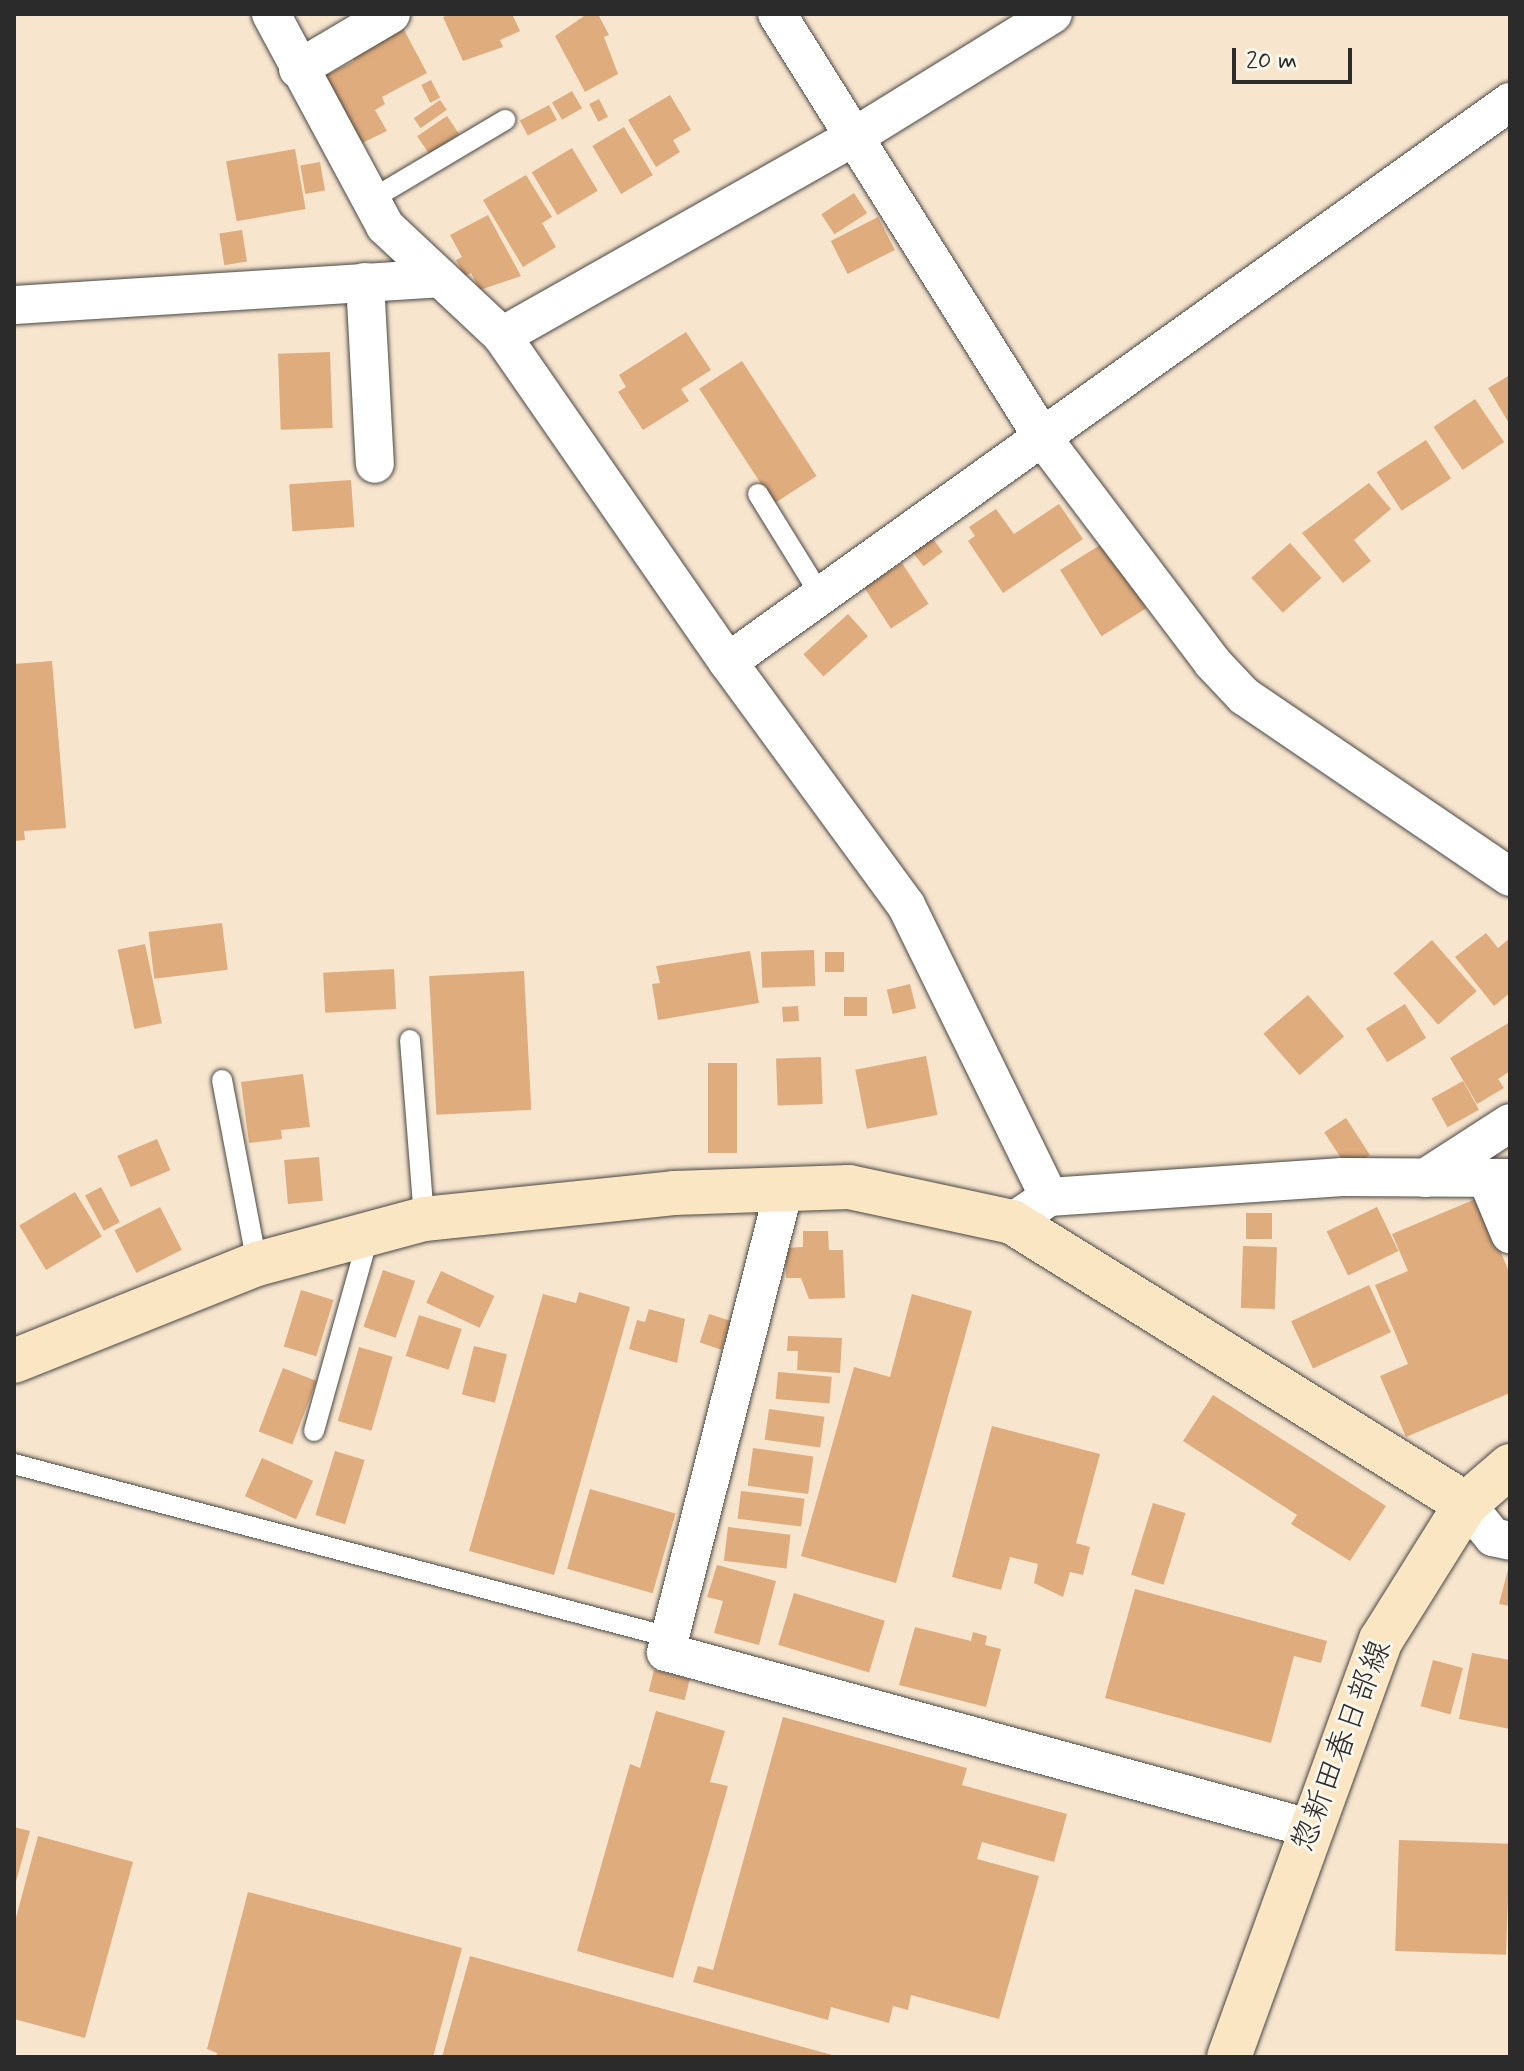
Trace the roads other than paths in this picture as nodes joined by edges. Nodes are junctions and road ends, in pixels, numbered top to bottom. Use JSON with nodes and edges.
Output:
{"nodes":[{"id":1,"x":271,"y":14,"type":"edge"},
{"id":2,"x":391,"y":14,"type":"edge"},
{"id":3,"x":777,"y":14,"type":"edge"},
{"id":4,"x":1053,"y":14,"type":"edge"},
{"id":5,"x":298,"y":69,"type":"junction"},
{"id":6,"x":1510,"y":102,"type":"edge"},
{"id":7,"x":505,"y":120,"type":"dead end"},
{"id":8,"x":852,"y":138,"type":"junction"},
{"id":9,"x":372,"y":199,"type":"junction"},
{"id":10,"x":440,"y":278,"type":"junction"},
{"id":11,"x":365,"y":282,"type":"junction"},
{"id":12,"x":14,"y":305,"type":"edge"},
{"id":13,"x":502,"y":336,"type":"junction"},
{"id":14,"x":1042,"y":437,"type":"junction"},
{"id":15,"x":375,"y":464,"type":"dead end"},
{"id":16,"x":758,"y":494,"type":"dead end"},
{"id":17,"x":821,"y":596,"type":"junction"},
{"id":18,"x":728,"y":662,"type":"junction"},
{"id":19,"x":1510,"y":877,"type":"edge"},
{"id":20,"x":410,"y":1040,"type":"dead end"},
{"id":21,"x":222,"y":1080,"type":"dead end"},
{"id":22,"x":1510,"y":1123,"type":"edge"},
{"id":23,"x":1425,"y":1178,"type":"junction"},
{"id":24,"x":1498,"y":1178,"type":"edge"},
{"id":25,"x":784,"y":1189,"type":"junction"},
{"id":26,"x":1049,"y":1197,"type":"junction"},
{"id":27,"x":424,"y":1219,"type":"junction"},
{"id":28,"x":1012,"y":1222,"type":"junction"},
{"id":29,"x":370,"y":1233,"type":"junction"},
{"id":30,"x":1510,"y":1234,"type":"edge"},
{"id":31,"x":257,"y":1264,"type":"junction"},
{"id":32,"x":14,"y":1361,"type":"edge"},
{"id":33,"x":314,"y":1431,"type":"dead end"},
{"id":34,"x":14,"y":1464,"type":"edge"},
{"id":35,"x":1510,"y":1466,"type":"edge"},
{"id":36,"x":1466,"y":1504,"type":"junction"},
{"id":37,"x":1510,"y":1541,"type":"edge"},
{"id":38,"x":669,"y":1637,"type":"junction"},
{"id":39,"x":1309,"y":1828,"type":"junction"},
{"id":40,"x":1229,"y":2057,"type":"edge"}],
"edges":[{"from":1,"to":5,"type":"street"},
{"from":2,"to":5,"type":"street"},
{"from":3,"to":8,"type":"street"},
{"from":4,"to":8,"type":"street"},
{"from":5,"to":9,"type":"street"},
{"from":6,"to":14,"type":"street"},
{"from":7,"to":9,"type":"lane"},
{"from":8,"to":13,"type":"street"},
{"from":8,"to":14,"type":"street"},
{"from":9,"to":10,"type":"street"},
{"from":10,"to":11,"type":"street"},
{"from":10,"to":13,"type":"street"},
{"from":11,"to":12,"type":"street"},
{"from":11,"to":15,"type":"street"},
{"from":13,"to":18,"type":"street"},
{"from":14,"to":17,"type":"street"},
{"from":14,"to":19,"type":"street"},
{"from":16,"to":17,"type":"lane"},
{"from":17,"to":18,"type":"street"},
{"from":18,"to":26,"type":"street"},
{"from":20,"to":27,"type":"lane"},
{"from":21,"to":31,"type":"lane"},
{"from":22,"to":23,"type":"street"},
{"from":23,"to":24,"type":"street"},
{"from":23,"to":26,"type":"street"},
{"from":24,"to":30,"type":"street"},
{"from":25,"to":27,"type":"street"},
{"from":25,"to":28,"type":"street"},
{"from":25,"to":38,"type":"street"},
{"from":26,"to":28,"type":"street"},
{"from":27,"to":29,"type":"street"},
{"from":28,"to":36,"type":"street"},
{"from":29,"to":31,"type":"street"},
{"from":29,"to":33,"type":"lane"},
{"from":31,"to":32,"type":"street"},
{"from":34,"to":38,"type":"lane"},
{"from":35,"to":36,"type":"street","name":"惣新田春日部線"},
{"from":36,"to":37,"type":"street"},
{"from":36,"to":39,"type":"street","name":"惣新田春日部線"},
{"from":38,"to":39,"type":"street"},
{"from":39,"to":40,"type":"street","name":"惣新田春日部線"}]}
